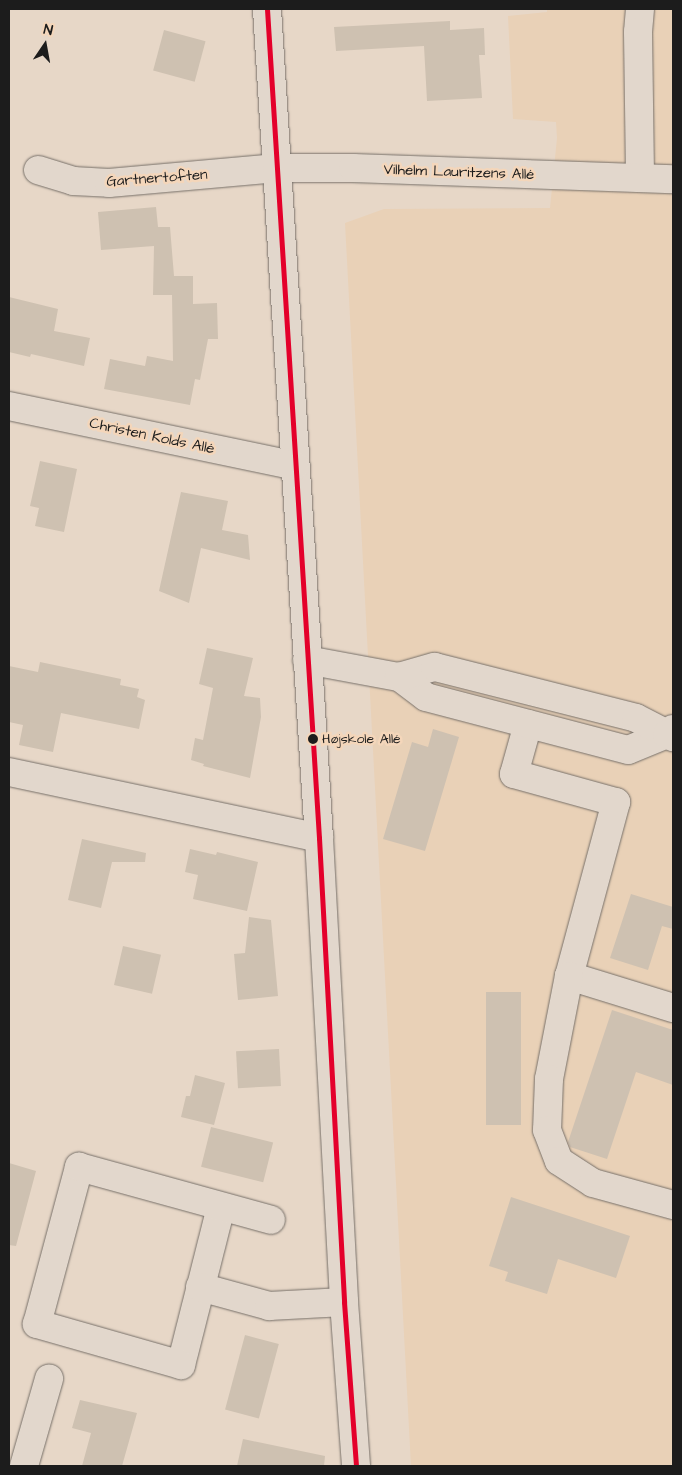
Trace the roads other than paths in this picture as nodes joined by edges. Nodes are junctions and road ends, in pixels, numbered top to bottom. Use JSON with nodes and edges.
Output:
{"nodes":[{"id":1,"x":267,"y":9,"type":"edge"},
{"id":2,"x":637,"y":12,"type":"edge"},
{"id":3,"x":277,"y":168,"type":"junction"},
{"id":4,"x":38,"y":170,"type":"dead end"},
{"id":5,"x":640,"y":178,"type":"junction"},
{"id":6,"x":673,"y":179,"type":"edge"},
{"id":7,"x":9,"y":406,"type":"edge"},
{"id":8,"x":295,"y":466,"type":"junction"},
{"id":9,"x":307,"y":660,"type":"junction"},
{"id":10,"x":399,"y":677,"type":"junction"},
{"id":11,"x":528,"y":724,"type":"junction"},
{"id":12,"x":671,"y":733,"type":"edge"},
{"id":13,"x":9,"y":772,"type":"edge"},
{"id":14,"x":318,"y":838,"type":"junction"},
{"id":15,"x":570,"y":976,"type":"junction"},
{"id":16,"x":673,"y":1008,"type":"edge"},
{"id":17,"x":673,"y":1204,"type":"edge"},
{"id":18,"x":221,"y":1207,"type":"junction"},
{"id":19,"x":270,"y":1220,"type":"dead end"},
{"id":20,"x":200,"y":1287,"type":"junction"},
{"id":21,"x":344,"y":1302,"type":"junction"},
{"id":22,"x":49,"y":1379,"type":"dead end"},
{"id":23,"x":24,"y":1466,"type":"edge"},
{"id":24,"x":356,"y":1466,"type":"edge"}],
"edges":[{"from":1,"to":3,"type":"street"},
{"from":2,"to":5,"type":"street"},
{"from":3,"to":4,"type":"street","name":"Gartnertoften"},
{"from":3,"to":5,"type":"street","name":"Vilhelm Lauritzens Allé"},
{"from":3,"to":8,"type":"street"},
{"from":5,"to":6,"type":"street","name":"Vilhelm Lauritzens Allé"},
{"from":7,"to":8,"type":"street","name":"Christen Kolds Allé"},
{"from":8,"to":9,"type":"street"},
{"from":9,"to":10,"type":"street"},
{"from":9,"to":14,"type":"street"},
{"from":10,"to":11,"type":"street"},
{"from":10,"to":12,"type":"street"},
{"from":11,"to":12,"type":"street"},
{"from":11,"to":15,"type":"street"},
{"from":13,"to":14,"type":"street"},
{"from":14,"to":21,"type":"street"},
{"from":15,"to":16,"type":"street"},
{"from":15,"to":17,"type":"street"},
{"from":18,"to":19,"type":"street"},
{"from":18,"to":20,"type":"street"},
{"from":18,"to":20,"type":"street"},
{"from":20,"to":21,"type":"street"},
{"from":21,"to":24,"type":"street"},
{"from":22,"to":23,"type":"street"}]}
